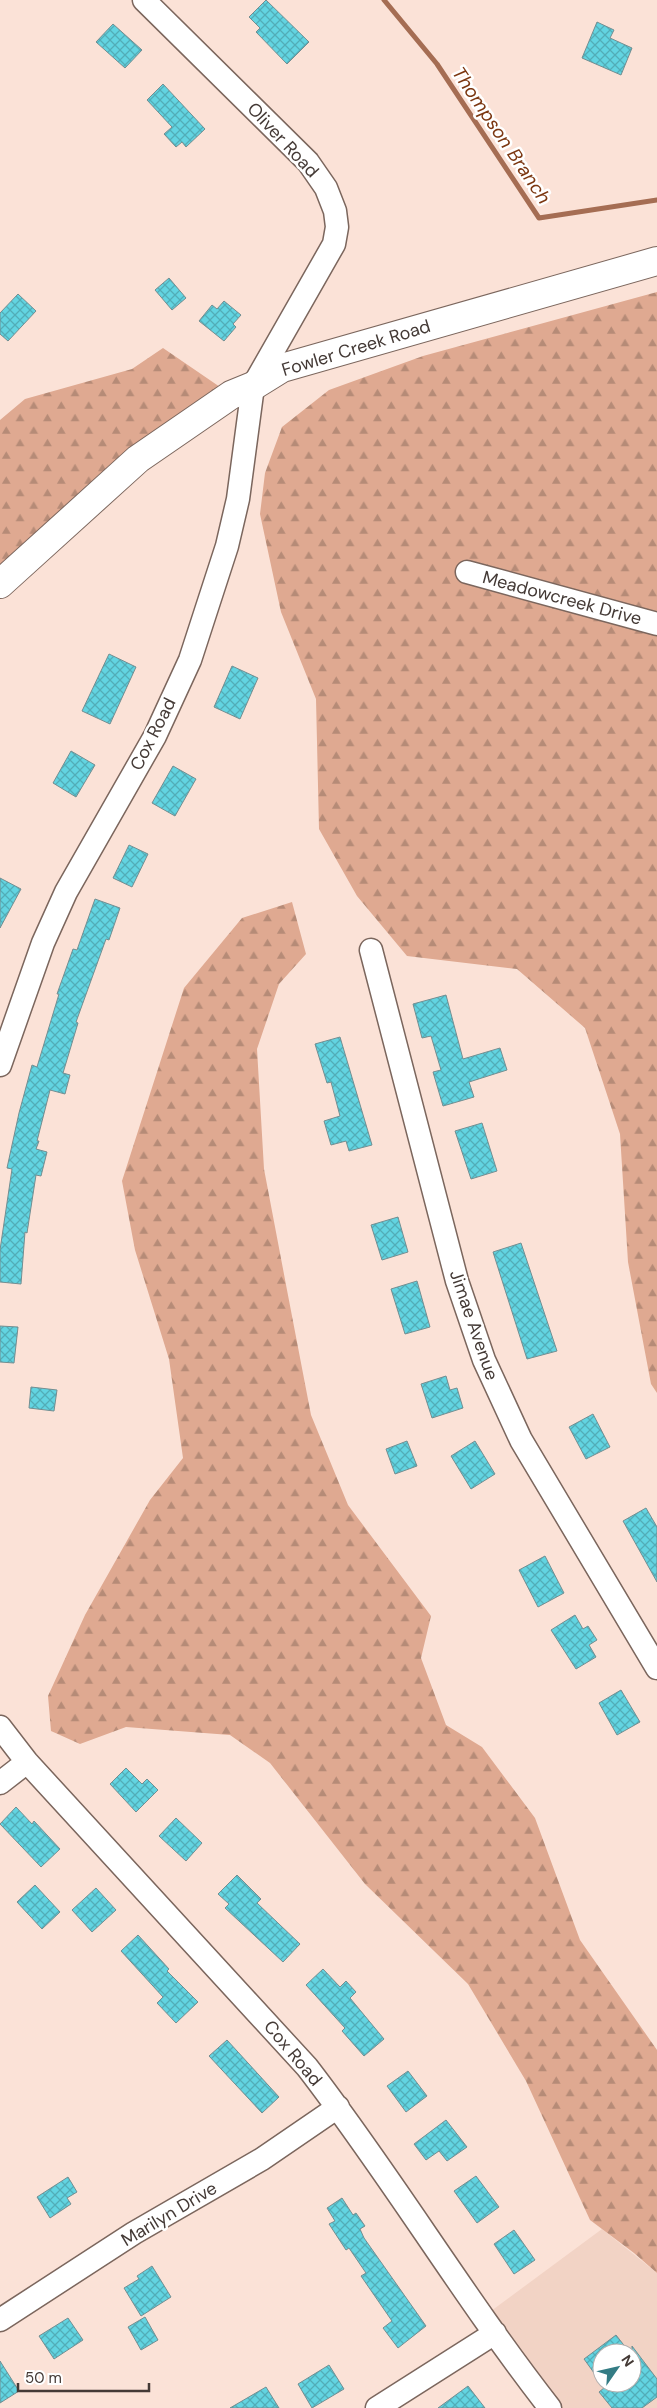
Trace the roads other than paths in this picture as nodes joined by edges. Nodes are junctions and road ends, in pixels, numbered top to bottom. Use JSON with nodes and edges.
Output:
{"nodes":[{"id":1,"x":144,"y":0,"type":"edge"},
{"id":2,"x":657,"y":261,"type":"edge"},
{"id":3,"x":254,"y":386,"type":"junction"},
{"id":4,"x":467,"y":572,"type":"dead end"},
{"id":5,"x":0,"y":584,"type":"edge"},
{"id":6,"x":657,"y":624,"type":"edge"},
{"id":7,"x":371,"y":950,"type":"dead end"},
{"id":8,"x":0,"y":1065,"type":"edge"},
{"id":9,"x":657,"y":1668,"type":"edge"},
{"id":10,"x":0,"y":1727,"type":"edge"},
{"id":11,"x":27,"y":1762,"type":"junction"},
{"id":12,"x":0,"y":1783,"type":"edge"},
{"id":13,"x":338,"y":2107,"type":"junction"},
{"id":14,"x":0,"y":2320,"type":"edge"},
{"id":15,"x":495,"y":2333,"type":"junction"},
{"id":16,"x":377,"y":2408,"type":"edge"},
{"id":17,"x":550,"y":2408,"type":"edge"}],
"edges":[{"from":1,"to":3,"type":"street","name":"Oliver Road"},
{"from":2,"to":3,"type":"main road","name":"Fowler Creek Road"},
{"from":3,"to":5,"type":"main road","name":"Fowler Creek Road"},
{"from":3,"to":8,"type":"street","name":"Cox Road"},
{"from":4,"to":6,"type":"street","name":"Meadowcreek Drive"},
{"from":7,"to":9,"type":"street","name":"Jimae Avenue"},
{"from":10,"to":11,"type":"street","name":"Cox Road"},
{"from":11,"to":12,"type":"street"},
{"from":11,"to":13,"type":"street","name":"Cox Road"},
{"from":13,"to":14,"type":"street","name":"Marilyn Drive"},
{"from":13,"to":15,"type":"street","name":"Cox Road"},
{"from":15,"to":16,"type":"street"},
{"from":15,"to":17,"type":"street","name":"Cox Road"}]}
